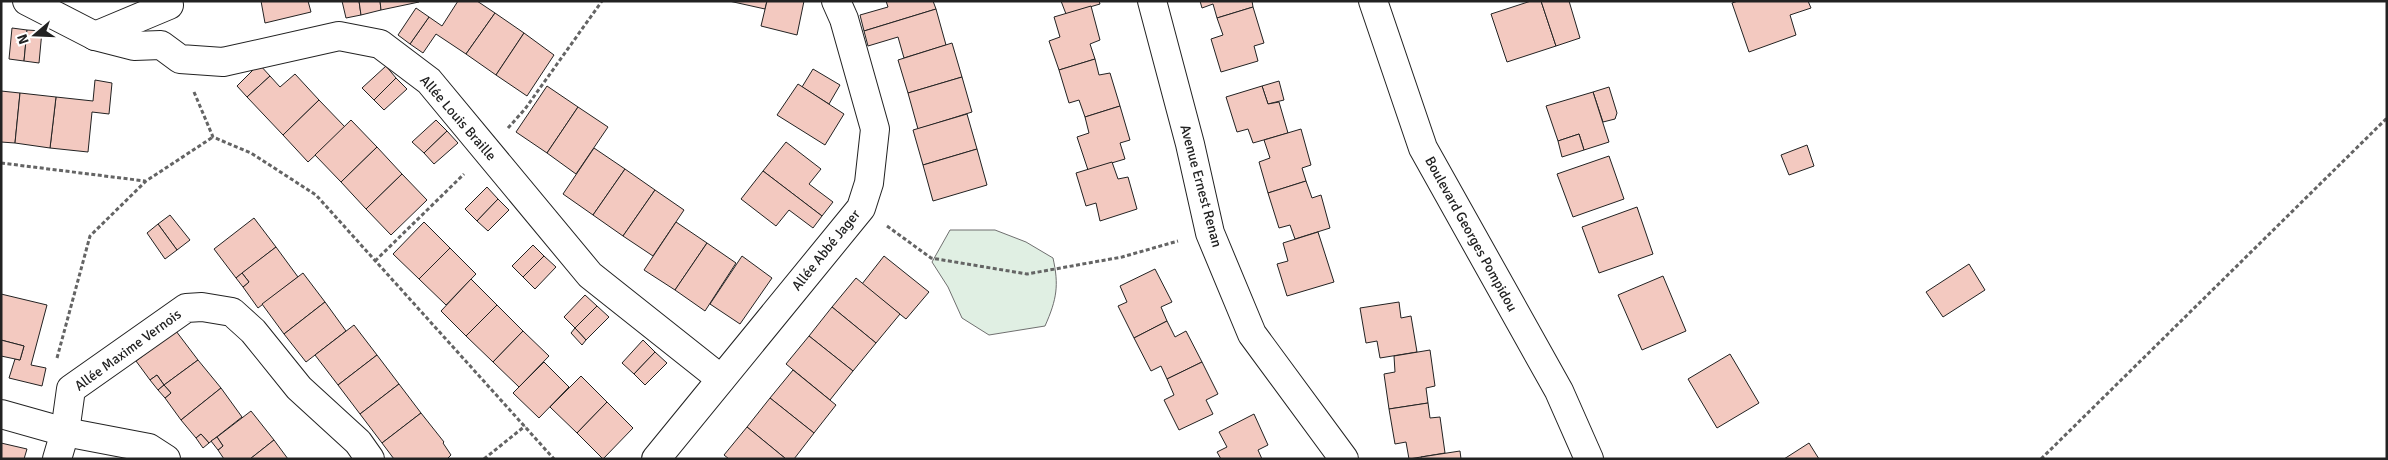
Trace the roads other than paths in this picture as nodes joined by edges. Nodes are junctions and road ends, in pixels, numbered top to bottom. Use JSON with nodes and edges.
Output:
{"nodes":[{"id":1,"x":27,"y":1,"type":"edge"},
{"id":2,"x":836,"y":1,"type":"edge"},
{"id":3,"x":1152,"y":1,"type":"edge"},
{"id":4,"x":1373,"y":1,"type":"edge"},
{"id":5,"x":170,"y":3,"type":"edge"},
{"id":6,"x":95,"y":36,"type":"junction"},
{"id":7,"x":170,"y":52,"type":"junction"},
{"id":8,"x":721,"y":379,"type":"junction"},
{"id":9,"x":1,"y":414,"type":"edge"},
{"id":10,"x":65,"y":432,"type":"junction"},
{"id":11,"x":57,"y":459,"type":"edge"},
{"id":12,"x":166,"y":459,"type":"edge"},
{"id":13,"x":370,"y":459,"type":"edge"},
{"id":14,"x":656,"y":459,"type":"edge"},
{"id":15,"x":1344,"y":459,"type":"edge"},
{"id":16,"x":1589,"y":459,"type":"edge"}],
"edges":[{"from":1,"to":6,"type":"street","name":"Allée Louis Braille"},
{"from":2,"to":8,"type":"street","name":"Allée Abbé Jager"},
{"from":3,"to":15,"type":"street","name":"Avenue Ernest Renan"},
{"from":4,"to":16,"type":"street","name":"Boulevard Georges Pompidou"},
{"from":5,"to":6,"type":"street"},
{"from":5,"to":7,"type":"street"},
{"from":6,"to":7,"type":"street","name":"Allée Louis Braille"},
{"from":7,"to":8,"type":"street","name":"Allée Louis Braille"},
{"from":8,"to":14,"type":"street","name":"Allée Abbé Jager"},
{"from":9,"to":10,"type":"street"},
{"from":10,"to":11,"type":"street","name":"Allée Maxime Vernois"},
{"from":10,"to":12,"type":"street"},
{"from":10,"to":13,"type":"street","name":"Allée Maxime Vernois"}]}
